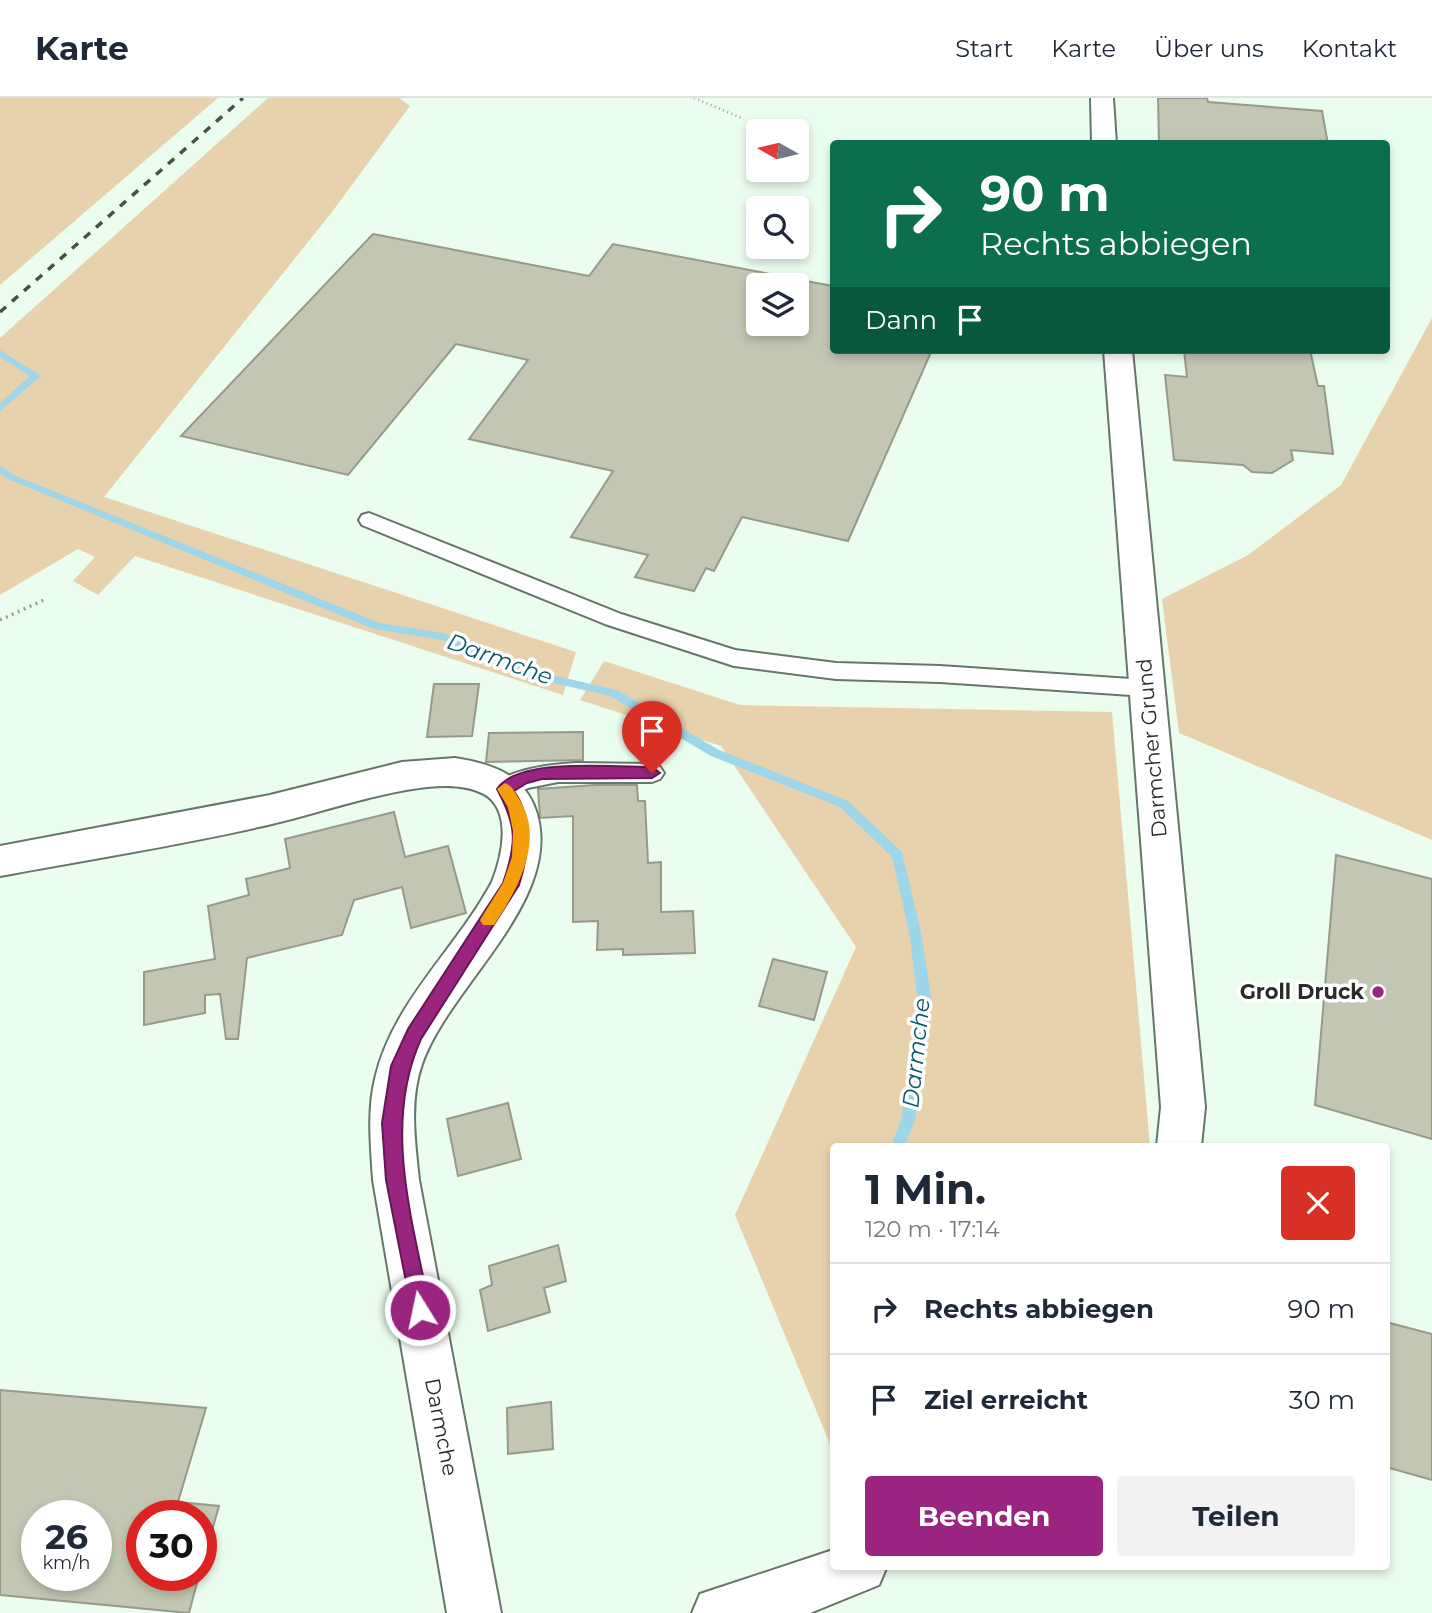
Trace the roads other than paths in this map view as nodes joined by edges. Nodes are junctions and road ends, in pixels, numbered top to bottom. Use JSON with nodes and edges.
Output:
{"nodes":[{"id":1,"x":1102,"y":98,"type":"edge"},
{"id":2,"x":1104,"y":140,"type":"edge"},
{"id":3,"x":1118,"y":354,"type":"edge"},
{"id":4,"x":369,"y":520,"type":"dead end"},
{"id":5,"x":1146,"y":688,"type":"junction"},
{"id":6,"x":652,"y":773,"type":"dead end"},
{"id":7,"x":504,"y":789,"type":"junction"},
{"id":8,"x":0,"y":861,"type":"edge"},
{"id":9,"x":1179,"y":1143,"type":"edge"},
{"id":10,"x":850,"y":1570,"type":"edge"},
{"id":11,"x":474,"y":1613,"type":"edge"},
{"id":12,"x":719,"y":1613,"type":"edge"}],
"edges":[{"from":1,"to":2,"type":"street"},
{"from":3,"to":5,"type":"street","name":"Darmcher Grund"},
{"from":4,"to":5,"type":"lane"},
{"from":5,"to":9,"type":"street","name":"Darmcher Grund"},
{"from":6,"to":7,"type":"lane"},
{"from":7,"to":8,"type":"street"},
{"from":7,"to":11,"type":"street","name":"Darmche"},
{"from":10,"to":12,"type":"street"}]}
